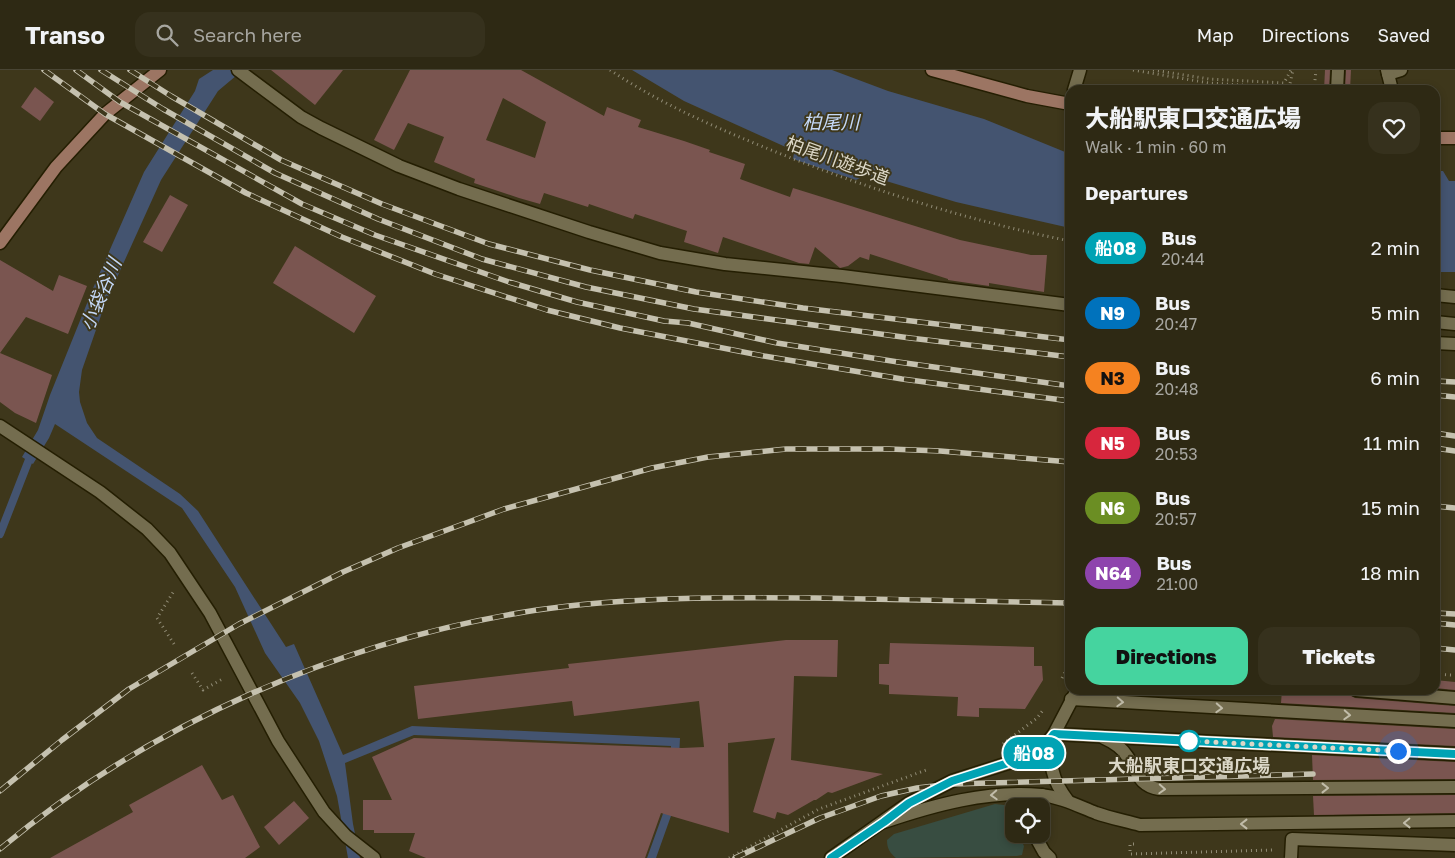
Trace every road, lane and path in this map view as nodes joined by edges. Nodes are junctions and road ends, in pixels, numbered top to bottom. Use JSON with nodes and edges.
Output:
{"nodes":[{"id":1,"x":160,"y":70,"type":"edge"},
{"id":2,"x":610,"y":70,"type":"edge"},
{"id":3,"x":932,"y":70,"type":"edge"},
{"id":4,"x":1080,"y":70,"type":"edge"},
{"id":5,"x":1133,"y":70,"type":"edge"},
{"id":6,"x":1153,"y":70,"type":"edge"},
{"id":7,"x":1292,"y":70,"type":"edge"},
{"id":8,"x":1316,"y":70,"type":"edge"},
{"id":9,"x":1338,"y":70,"type":"edge"},
{"id":10,"x":1401,"y":70,"type":"edge"},
{"id":11,"x":1387,"y":72,"type":"edge"},
{"id":12,"x":243,"y":74,"type":"edge"},
{"id":13,"x":1076,"y":85,"type":"edge"},
{"id":14,"x":1241,"y":85,"type":"edge"},
{"id":15,"x":1290,"y":85,"type":"edge"},
{"id":16,"x":1314,"y":85,"type":"edge"},
{"id":17,"x":1337,"y":85,"type":"edge"},
{"id":18,"x":1391,"y":85,"type":"edge"},
{"id":19,"x":1065,"y":103,"type":"edge"},
{"id":20,"x":1440,"y":138,"type":"edge"},
{"id":21,"x":1455,"y":138,"type":"edge"},
{"id":22,"x":1065,"y":240,"type":"edge"},
{"id":23,"x":1,"y":241,"type":"edge"},
{"id":24,"x":1440,"y":296,"type":"edge"},
{"id":25,"x":1455,"y":297,"type":"edge"},
{"id":26,"x":1065,"y":304,"type":"edge"},
{"id":27,"x":1440,"y":322,"type":"edge"},
{"id":28,"x":1455,"y":324,"type":"edge"},
{"id":29,"x":1440,"y":343,"type":"edge"},
{"id":30,"x":1455,"y":344,"type":"edge"},
{"id":31,"x":0,"y":426,"type":"edge"},
{"id":32,"x":185,"y":574,"type":"junction"},
{"id":33,"x":174,"y":644,"type":"dead end"},
{"id":34,"x":240,"y":668,"type":"junction"},
{"id":35,"x":1065,"y":672,"type":"edge"},
{"id":36,"x":192,"y":673,"type":"dead end"},
{"id":37,"x":1440,"y":674,"type":"edge"},
{"id":38,"x":1451,"y":675,"type":"dead end"},
{"id":39,"x":1058,"y":685,"type":"dead end"},
{"id":40,"x":1074,"y":695,"type":"edge"},
{"id":41,"x":1418,"y":695,"type":"edge"},
{"id":42,"x":1455,"y":698,"type":"edge"},
{"id":43,"x":1046,"y":707,"type":"dead end"},
{"id":44,"x":1455,"y":721,"type":"edge"},
{"id":45,"x":1054,"y":734,"type":"junction"},
{"id":46,"x":1102,"y":737,"type":"junction"},
{"id":47,"x":1001,"y":746,"type":"dead end"},
{"id":48,"x":1455,"y":754,"type":"edge"},
{"id":49,"x":936,"y":767,"type":"dead end"},
{"id":50,"x":1455,"y":787,"type":"edge"},
{"id":51,"x":1042,"y":795,"type":"junction"},
{"id":52,"x":1038,"y":798,"type":"edge"},
{"id":53,"x":1068,"y":801,"type":"junction"},
{"id":54,"x":1455,"y":821,"type":"edge"},
{"id":55,"x":884,"y":822,"type":"junction"},
{"id":56,"x":1039,"y":843,"type":"edge"},
{"id":57,"x":1130,"y":844,"type":"dead end"},
{"id":58,"x":1455,"y":845,"type":"edge"},
{"id":59,"x":1130,"y":854,"type":"dead end"},
{"id":60,"x":374,"y":858,"type":"edge"},
{"id":61,"x":729,"y":858,"type":"edge"},
{"id":62,"x":831,"y":858,"type":"edge"},
{"id":63,"x":1050,"y":858,"type":"edge"},
{"id":64,"x":1291,"y":858,"type":"edge"}],
"edges":[{"from":1,"to":23,"type":"main road"},
{"from":2,"to":22,"type":"path","name":"柏尾川遊歩道"},
{"from":3,"to":19,"type":"main road"},
{"from":4,"to":13,"type":"street"},
{"from":5,"to":14,"type":"path"},
{"from":6,"to":7,"type":"path"},
{"from":7,"to":15,"type":"path"},
{"from":8,"to":16,"type":"path"},
{"from":9,"to":17,"type":"street"},
{"from":10,"to":11,"type":"street"},
{"from":11,"to":18,"type":"street"},
{"from":12,"to":26,"type":"street"},
{"from":20,"to":21,"type":"main road"},
{"from":24,"to":25,"type":"street"},
{"from":27,"to":28,"type":"street"},
{"from":29,"to":30,"type":"street"},
{"from":31,"to":32,"type":"street"},
{"from":32,"to":33,"type":"path"},
{"from":32,"to":34,"type":"street"},
{"from":34,"to":36,"type":"path"},
{"from":34,"to":60,"type":"street"},
{"from":35,"to":39,"type":"path"},
{"from":37,"to":38,"type":"path"},
{"from":40,"to":44,"type":"street","one_way":true},
{"from":40,"to":45,"type":"street"},
{"from":41,"to":42,"type":"street"},
{"from":43,"to":47,"type":"path"},
{"from":45,"to":46,"type":"street"},
{"from":45,"to":53,"type":"street"},
{"from":45,"to":55,"type":"street"},
{"from":46,"to":48,"type":"street"},
{"from":46,"to":50,"type":"street","one_way":true},
{"from":49,"to":61,"type":"path"},
{"from":51,"to":52,"type":"street"},
{"from":51,"to":53,"type":"street"},
{"from":51,"to":55,"type":"street","one_way":true},
{"from":54,"to":53,"type":"street","one_way":true},
{"from":55,"to":62,"type":"street"},
{"from":56,"to":63,"type":"street"},
{"from":57,"to":59,"type":"path"},
{"from":58,"to":64,"type":"street","bridge":true}]}
